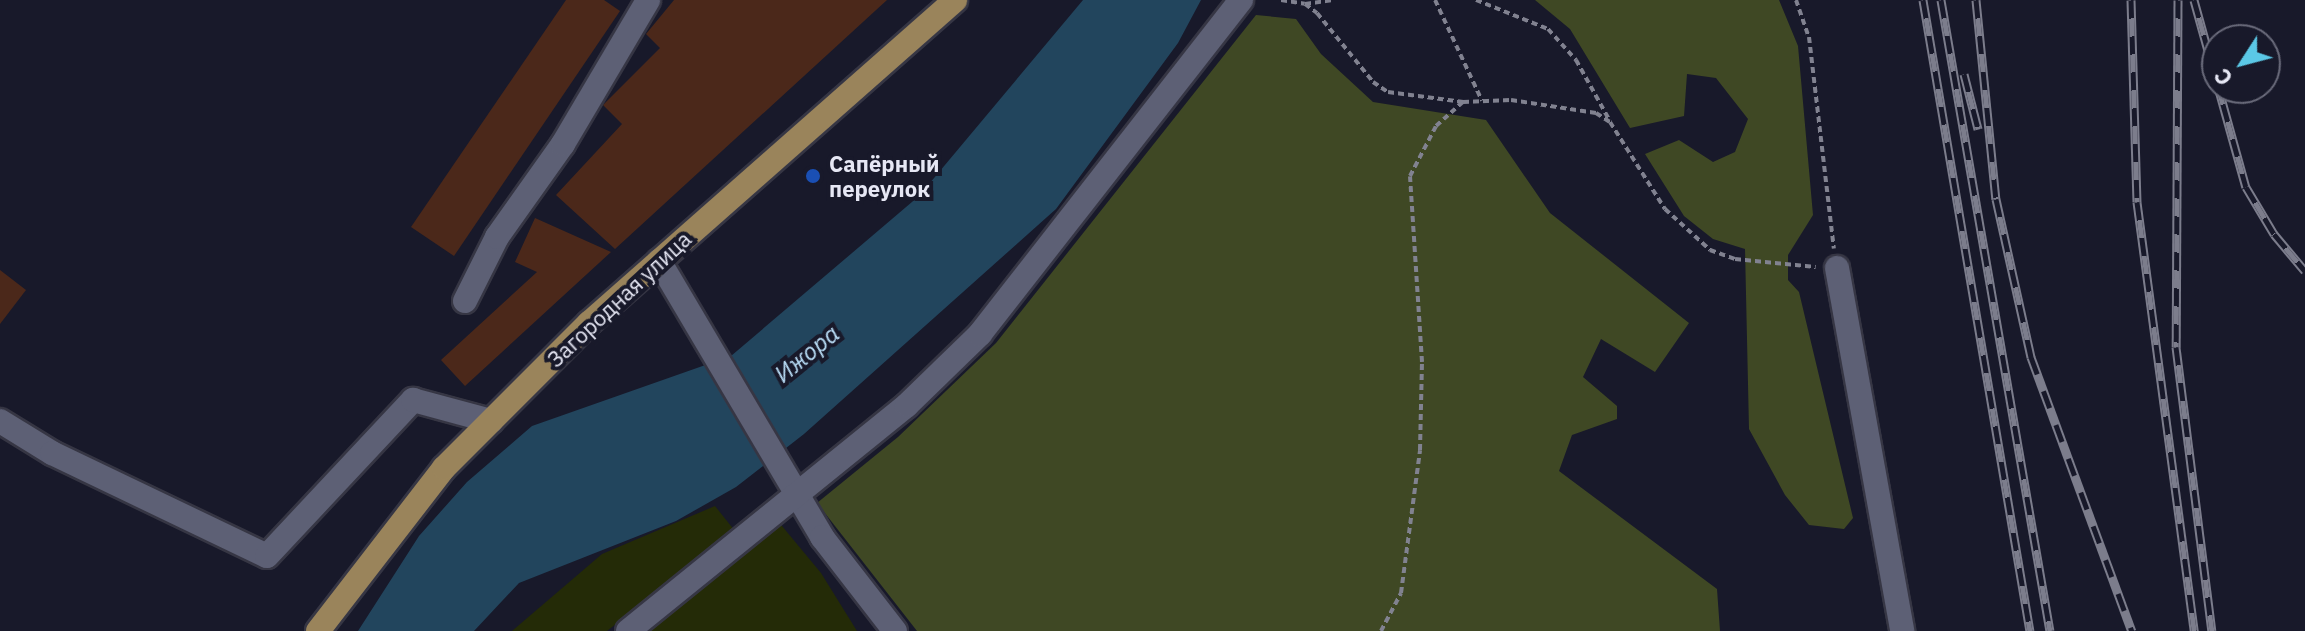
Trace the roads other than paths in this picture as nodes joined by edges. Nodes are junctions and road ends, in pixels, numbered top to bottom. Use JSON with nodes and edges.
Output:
{"nodes":[{"id":1,"x":648,"y":0,"type":"edge"},
{"id":2,"x":955,"y":0,"type":"edge"},
{"id":3,"x":1241,"y":0,"type":"edge"},
{"id":4,"x":659,"y":261,"type":"junction"},
{"id":5,"x":1837,"y":268,"type":"road end"},
{"id":6,"x":465,"y":301,"type":"dead end"},
{"id":7,"x":0,"y":421,"type":"edge"},
{"id":8,"x":491,"y":421,"type":"junction"},
{"id":9,"x":795,"y":493,"type":"junction"},
{"id":10,"x":318,"y":631,"type":"edge"},
{"id":11,"x":628,"y":631,"type":"edge"},
{"id":12,"x":895,"y":631,"type":"edge"},
{"id":13,"x":1902,"y":631,"type":"edge"}],
"edges":[{"from":1,"to":6,"type":"street"},
{"from":2,"to":4,"type":"main road","name":"Загородная улица"},
{"from":3,"to":9,"type":"street"},
{"from":4,"to":8,"type":"main road","name":"Загородная улица"},
{"from":4,"to":9,"type":"street"},
{"from":5,"to":13,"type":"street"},
{"from":7,"to":8,"type":"street"},
{"from":8,"to":10,"type":"main road","name":"Загородная улица"},
{"from":9,"to":11,"type":"street"},
{"from":9,"to":12,"type":"street"}]}
